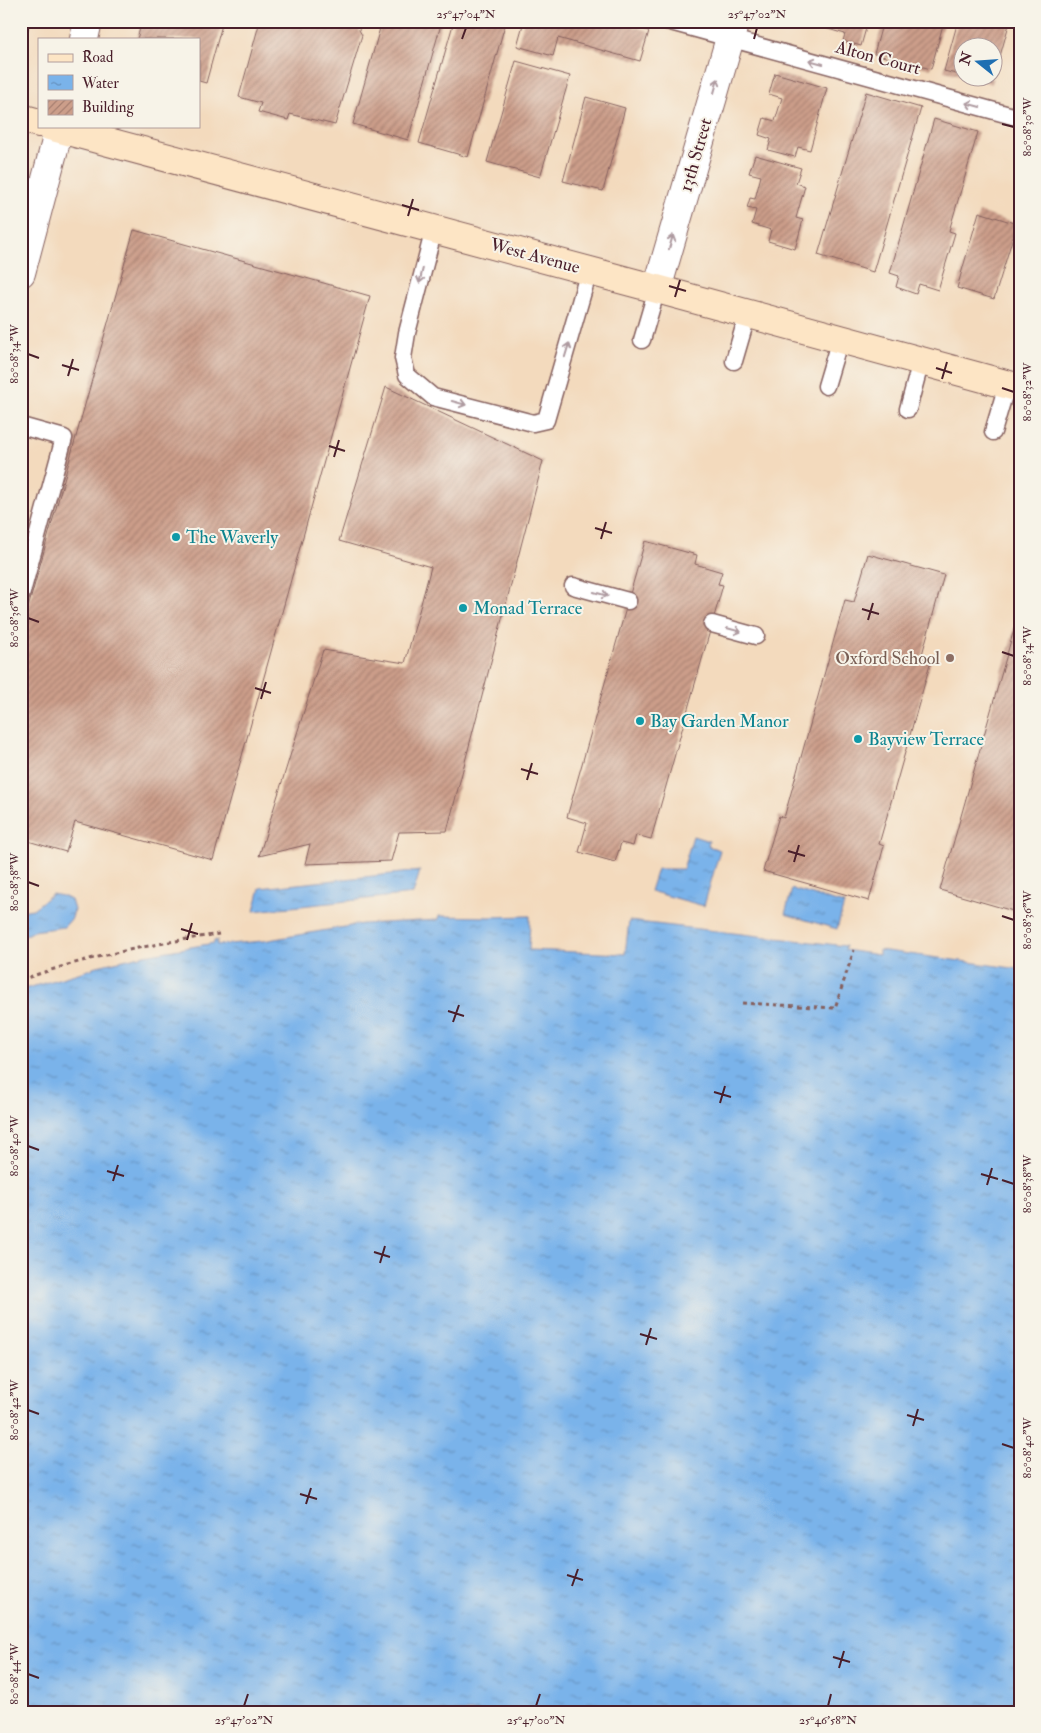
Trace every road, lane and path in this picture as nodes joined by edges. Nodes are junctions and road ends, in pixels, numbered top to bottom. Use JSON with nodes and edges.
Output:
{"nodes":[{"id":1,"x":88,"y":21,"type":"edge"},
{"id":2,"x":667,"y":21,"type":"edge"},
{"id":3,"x":733,"y":30,"type":"edge"},
{"id":4,"x":84,"y":38,"type":"edge"},
{"id":5,"x":21,"y":118,"type":"edge"},
{"id":6,"x":1020,"y":118,"type":"edge"},
{"id":7,"x":38,"y":122,"type":"edge"},
{"id":8,"x":52,"y":128,"type":"edge"},
{"id":9,"x":59,"y":128,"type":"edge"},
{"id":10,"x":434,"y":229,"type":"junction"},
{"id":11,"x":589,"y":271,"type":"junction"},
{"id":12,"x":21,"y":273,"type":"edge"},
{"id":13,"x":657,"y":289,"type":"junction"},
{"id":14,"x":748,"y":313,"type":"junction"},
{"id":15,"x":840,"y":339,"type":"junction"},
{"id":16,"x":642,"y":340,"type":"dead end"},
{"id":17,"x":734,"y":360,"type":"dead end"},
{"id":18,"x":921,"y":361,"type":"junction"},
{"id":19,"x":826,"y":386,"type":"dead end"},
{"id":20,"x":1013,"y":387,"type":"edge"},
{"id":21,"x":908,"y":409,"type":"dead end"},
{"id":22,"x":21,"y":426,"type":"edge"},
{"id":23,"x":993,"y":432,"type":"dead end"},
{"id":24,"x":573,"y":586,"type":"dead end"},
{"id":25,"x":21,"y":596,"type":"edge"},
{"id":26,"x":628,"y":602,"type":"dead end"},
{"id":27,"x":712,"y":624,"type":"dead end"},
{"id":28,"x":756,"y":636,"type":"dead end"},
{"id":29,"x":219,"y":934,"type":"dead end"},
{"id":30,"x":854,"y":950,"type":"dead end"},
{"id":31,"x":21,"y":980,"type":"edge"},
{"id":32,"x":742,"y":1003,"type":"dead end"}],
"edges":[{"from":1,"to":4,"type":"street"},
{"from":2,"to":3,"type":"lane","name":"Alton Court"},
{"from":6,"to":3,"type":"lane","name":"Alton Court","one_way":true},
{"from":13,"to":3,"type":"street","name":"13th Street","one_way":true},
{"from":5,"to":7,"type":"street","name":"West Avenue"},
{"from":8,"to":12,"type":"street"},
{"from":9,"to":10,"type":"street","name":"West Avenue"},
{"from":10,"to":11,"type":"street","name":"West Avenue"},
{"from":10,"to":11,"type":"lane","one_way":true},
{"from":11,"to":13,"type":"street","name":"West Avenue"},
{"from":13,"to":14,"type":"street","name":"West Avenue"},
{"from":13,"to":16,"type":"lane"},
{"from":14,"to":15,"type":"street","name":"West Avenue"},
{"from":14,"to":17,"type":"lane"},
{"from":15,"to":18,"type":"street","name":"West Avenue"},
{"from":15,"to":19,"type":"lane"},
{"from":18,"to":20,"type":"street","name":"West Avenue"},
{"from":18,"to":21,"type":"lane"},
{"from":20,"to":23,"type":"lane"},
{"from":22,"to":25,"type":"lane"},
{"from":24,"to":26,"type":"lane","one_way":true},
{"from":27,"to":28,"type":"lane","one_way":true},
{"from":29,"to":31,"type":"path"},
{"from":30,"to":32,"type":"path"}]}
